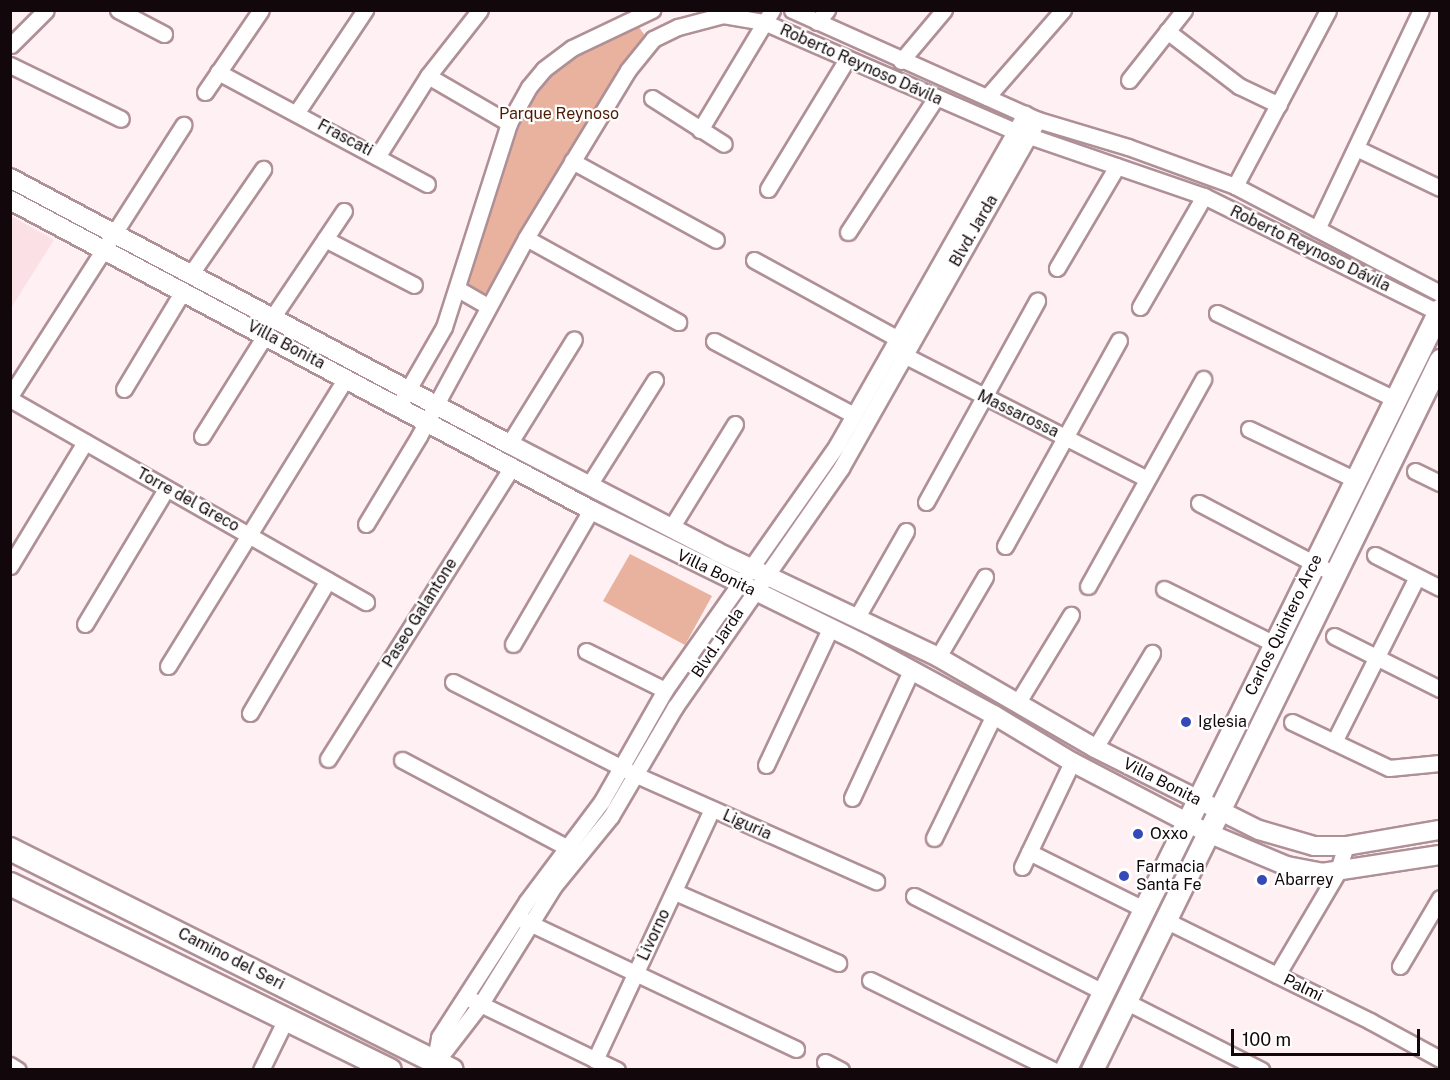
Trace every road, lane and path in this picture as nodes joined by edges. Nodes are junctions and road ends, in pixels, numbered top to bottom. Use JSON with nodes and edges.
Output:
{"nodes":[{"id":1,"x":46,"y":10,"type":"edge"},
{"id":2,"x":118,"y":10,"type":"edge"},
{"id":3,"x":261,"y":10,"type":"edge"},
{"id":4,"x":365,"y":10,"type":"edge"},
{"id":5,"x":480,"y":10,"type":"edge"},
{"id":6,"x":792,"y":10,"type":"edge"},
{"id":7,"x":944,"y":10,"type":"edge"},
{"id":8,"x":1063,"y":10,"type":"edge"},
{"id":9,"x":1184,"y":10,"type":"edge"},
{"id":10,"x":1328,"y":10,"type":"edge"},
{"id":11,"x":1421,"y":10,"type":"edge"},
{"id":12,"x":647,"y":12,"type":"edge"},
{"id":13,"x":822,"y":16,"type":"edge"},
{"id":14,"x":764,"y":22,"type":"edge"},
{"id":15,"x":1167,"y":31,"type":"junction"},
{"id":16,"x":164,"y":34,"type":"dead end"},
{"id":17,"x":653,"y":39,"type":"junction"},
{"id":18,"x":11,"y":46,"type":"edge"},
{"id":19,"x":847,"y":59,"type":"junction"},
{"id":20,"x":901,"y":61,"type":"junction"},
{"id":21,"x":10,"y":65,"type":"edge"},
{"id":22,"x":218,"y":72,"type":"junction"},
{"id":23,"x":428,"y":76,"type":"junction"},
{"id":24,"x":1129,"y":80,"type":"dead end"},
{"id":25,"x":205,"y":92,"type":"dead end"},
{"id":26,"x":987,"y":97,"type":"junction"},
{"id":27,"x":652,"y":98,"type":"dead end"},
{"id":28,"x":934,"y":99,"type":"junction"},
{"id":29,"x":1279,"y":105,"type":"junction"},
{"id":30,"x":297,"y":112,"type":"junction"},
{"id":31,"x":1031,"y":117,"type":"junction"},
{"id":32,"x":121,"y":119,"type":"dead end"},
{"id":33,"x":509,"y":123,"type":"junction"},
{"id":34,"x":183,"y":125,"type":"dead end"},
{"id":35,"x":700,"y":130,"type":"junction"},
{"id":36,"x":1022,"y":133,"type":"junction"},
{"id":37,"x":724,"y":144,"type":"dead end"},
{"id":38,"x":1356,"y":148,"type":"junction"},
{"id":39,"x":376,"y":157,"type":"junction"},
{"id":40,"x":579,"y":165,"type":"junction"},
{"id":41,"x":1117,"y":166,"type":"junction"},
{"id":42,"x":263,"y":169,"type":"dead end"},
{"id":43,"x":10,"y":178,"type":"edge"},
{"id":44,"x":1238,"y":181,"type":"junction"},
{"id":45,"x":426,"y":184,"type":"dead end"},
{"id":46,"x":1438,"y":184,"type":"edge"},
{"id":47,"x":768,"y":189,"type":"dead end"},
{"id":48,"x":1204,"y":196,"type":"junction"},
{"id":49,"x":10,"y":200,"type":"edge"},
{"id":50,"x":344,"y":211,"type":"dead end"},
{"id":51,"x":1317,"y":230,"type":"junction"},
{"id":52,"x":848,"y":232,"type":"dead end"},
{"id":53,"x":112,"y":234,"type":"junction"},
{"id":54,"x":526,"y":238,"type":"junction"},
{"id":55,"x":326,"y":239,"type":"junction"},
{"id":56,"x":716,"y":240,"type":"dead end"},
{"id":57,"x":102,"y":249,"type":"junction"},
{"id":58,"x":754,"y":260,"type":"dead end"},
{"id":59,"x":1057,"y":268,"type":"dead end"},
{"id":60,"x":187,"y":283,"type":"junction"},
{"id":61,"x":414,"y":285,"type":"dead end"},
{"id":62,"x":458,"y":289,"type":"junction"},
{"id":63,"x":1037,"y":301,"type":"dead end"},
{"id":64,"x":487,"y":306,"type":"junction"},
{"id":65,"x":1140,"y":307,"type":"dead end"},
{"id":66,"x":1439,"y":307,"type":"edge"},
{"id":67,"x":1217,"y":312,"type":"dead end"},
{"id":68,"x":678,"y":322,"type":"dead end"},
{"id":69,"x":269,"y":326,"type":"junction"},
{"id":70,"x":574,"y":339,"type":"dead end"},
{"id":71,"x":714,"y":340,"type":"dead end"},
{"id":72,"x":1119,"y":340,"type":"dead end"},
{"id":73,"x":900,"y":346,"type":"junction"},
{"id":74,"x":1440,"y":360,"type":"edge"},
{"id":75,"x":346,"y":378,"type":"junction"},
{"id":76,"x":1203,"y":379,"type":"dead end"},
{"id":77,"x":655,"y":380,"type":"dead end"},
{"id":78,"x":124,"y":389,"type":"dead end"},
{"id":79,"x":10,"y":397,"type":"edge"},
{"id":80,"x":404,"y":398,"type":"junction"},
{"id":81,"x":982,"y":398,"type":"junction"},
{"id":82,"x":1395,"y":399,"type":"junction"},
{"id":83,"x":430,"y":412,"type":"junction"},
{"id":84,"x":849,"y":412,"type":"junction"},
{"id":85,"x":735,"y":424,"type":"dead end"},
{"id":86,"x":1249,"y":429,"type":"dead end"},
{"id":87,"x":202,"y":436,"type":"dead end"},
{"id":88,"x":1063,"y":436,"type":"junction"},
{"id":89,"x":85,"y":442,"type":"junction"},
{"id":90,"x":510,"y":444,"type":"junction"},
{"id":91,"x":512,"y":468,"type":"junction"},
{"id":92,"x":1415,"y":471,"type":"dead end"},
{"id":93,"x":1145,"y":478,"type":"junction"},
{"id":94,"x":1356,"y":480,"type":"junction"},
{"id":95,"x":1440,"y":483,"type":"edge"},
{"id":96,"x":589,"y":485,"type":"junction"},
{"id":97,"x":166,"y":489,"type":"junction"},
{"id":98,"x":926,"y":502,"type":"dead end"},
{"id":99,"x":1199,"y":503,"type":"dead end"},
{"id":100,"x":591,"y":510,"type":"junction"},
{"id":101,"x":366,"y":524,"type":"dead end"},
{"id":102,"x":671,"y":528,"type":"junction"},
{"id":103,"x":906,"y":531,"type":"dead end"},
{"id":104,"x":250,"y":536,"type":"junction"},
{"id":105,"x":1005,"y":546,"type":"dead end"},
{"id":106,"x":1375,"y":555,"type":"dead end"},
{"id":107,"x":1314,"y":564,"type":"junction"},
{"id":108,"x":10,"y":567,"type":"edge"},
{"id":109,"x":757,"y":571,"type":"junction"},
{"id":110,"x":1334,"y":574,"type":"junction"},
{"id":111,"x":985,"y":577,"type":"dead end"},
{"id":112,"x":1418,"y":577,"type":"junction"},
{"id":113,"x":328,"y":580,"type":"junction"},
{"id":114,"x":1088,"y":586,"type":"dead end"},
{"id":115,"x":745,"y":587,"type":"junction"},
{"id":116,"x":1440,"y":588,"type":"edge"},
{"id":117,"x":1164,"y":589,"type":"dead end"},
{"id":118,"x":366,"y":602,"type":"dead end"},
{"id":119,"x":1071,"y":615,"type":"dead end"},
{"id":120,"x":857,"y":617,"type":"junction"},
{"id":121,"x":85,"y":624,"type":"dead end"},
{"id":122,"x":830,"y":629,"type":"junction"},
{"id":123,"x":1334,"y":636,"type":"dead end"},
{"id":124,"x":513,"y":644,"type":"dead end"},
{"id":125,"x":1275,"y":644,"type":"junction"},
{"id":126,"x":586,"y":651,"type":"dead end"},
{"id":127,"x":1152,"y":653,"type":"dead end"},
{"id":128,"x":938,"y":657,"type":"junction"},
{"id":129,"x":1377,"y":659,"type":"junction"},
{"id":130,"x":168,"y":666,"type":"dead end"},
{"id":131,"x":911,"y":672,"type":"junction"},
{"id":132,"x":453,"y":682,"type":"dead end"},
{"id":133,"x":1440,"y":689,"type":"edge"},
{"id":134,"x":665,"y":690,"type":"junction"},
{"id":135,"x":1018,"y":702,"type":"junction"},
{"id":136,"x":250,"y":713,"type":"dead end"},
{"id":137,"x":994,"y":715,"type":"junction"},
{"id":138,"x":1292,"y":722,"type":"dead end"},
{"id":139,"x":1334,"y":742,"type":"junction"},
{"id":140,"x":1095,"y":748,"type":"junction"},
{"id":141,"x":328,"y":759,"type":"dead end"},
{"id":142,"x":402,"y":760,"type":"dead end"},
{"id":143,"x":1071,"y":762,"type":"junction"},
{"id":144,"x":1440,"y":763,"type":"edge"},
{"id":145,"x":766,"y":765,"type":"dead end"},
{"id":146,"x":620,"y":767,"type":"junction"},
{"id":147,"x":634,"y":774,"type":"junction"},
{"id":148,"x":852,"y":798,"type":"dead end"},
{"id":149,"x":1197,"y":801,"type":"junction"},
{"id":150,"x":712,"y":809,"type":"junction"},
{"id":151,"x":1218,"y":811,"type":"junction"},
{"id":152,"x":1186,"y":823,"type":"junction"},
{"id":153,"x":1440,"y":830,"type":"edge"},
{"id":154,"x":1208,"y":833,"type":"junction"},
{"id":155,"x":934,"y":838,"type":"dead end"},
{"id":156,"x":1346,"y":846,"type":"junction"},
{"id":157,"x":10,"y":849,"type":"edge"},
{"id":158,"x":573,"y":851,"type":"junction"},
{"id":159,"x":1029,"y":852,"type":"junction"},
{"id":160,"x":1440,"y":855,"type":"edge"},
{"id":161,"x":1022,"y":867,"type":"dead end"},
{"id":162,"x":1337,"y":873,"type":"junction"},
{"id":163,"x":876,"y":881,"type":"dead end"},
{"id":164,"x":10,"y":884,"type":"edge"},
{"id":165,"x":675,"y":892,"type":"junction"},
{"id":166,"x":914,"y":896,"type":"dead end"},
{"id":167,"x":1440,"y":898,"type":"edge"},
{"id":168,"x":1144,"y":909,"type":"junction"},
{"id":169,"x":1165,"y":920,"type":"junction"},
{"id":170,"x":524,"y":921,"type":"junction"},
{"id":171,"x":838,"y":963,"type":"dead end"},
{"id":172,"x":1400,"y":966,"type":"dead end"},
{"id":173,"x":636,"y":974,"type":"junction"},
{"id":174,"x":1277,"y":975,"type":"junction"},
{"id":175,"x":870,"y":980,"type":"dead end"},
{"id":176,"x":1103,"y":992,"type":"junction"},
{"id":177,"x":1125,"y":1000,"type":"junction"},
{"id":178,"x":474,"y":1001,"type":"junction"},
{"id":179,"x":286,"y":1019,"type":"junction"},
{"id":180,"x":796,"y":1049,"type":"dead end"},
{"id":181,"x":1440,"y":1059,"type":"edge"},
{"id":182,"x":595,"y":1060,"type":"junction"},
{"id":183,"x":825,"y":1062,"type":"dead end"},
{"id":184,"x":10,"y":1065,"type":"edge"},
{"id":185,"x":440,"y":1067,"type":"edge"},
{"id":186,"x":18,"y":1070,"type":"edge"},
{"id":187,"x":261,"y":1070,"type":"edge"},
{"id":188,"x":390,"y":1070,"type":"edge"},
{"id":189,"x":617,"y":1070,"type":"edge"},
{"id":190,"x":841,"y":1070,"type":"edge"},
{"id":191,"x":1053,"y":1070,"type":"edge"},
{"id":192,"x":1065,"y":1070,"type":"edge"},
{"id":193,"x":1092,"y":1070,"type":"edge"},
{"id":194,"x":1261,"y":1070,"type":"edge"}],
"edges":[{"from":1,"to":18,"type":"street"},
{"from":2,"to":16,"type":"street"},
{"from":3,"to":22,"type":"street"},
{"from":4,"to":30,"type":"street"},
{"from":5,"to":23,"type":"street","name":"Frascati"},
{"from":6,"to":13,"type":"street","name":"Roberto Reynoso Dávila"},
{"from":7,"to":20,"type":"street"},
{"from":8,"to":26,"type":"street"},
{"from":9,"to":15,"type":"street"},
{"from":10,"to":29,"type":"street"},
{"from":11,"to":38,"type":"street"},
{"from":12,"to":17,"type":"street"},
{"from":12,"to":33,"type":"street"},
{"from":13,"to":20,"type":"street","name":"Roberto Reynoso Dávila"},
{"from":14,"to":17,"type":"street","name":"Roberto Reynoso Dávila"},
{"from":14,"to":19,"type":"street","name":"Roberto Reynoso Dávila"},
{"from":14,"to":35,"type":"street"},
{"from":15,"to":24,"type":"street"},
{"from":15,"to":29,"type":"street"},
{"from":17,"to":40,"type":"street","name":"Roberto Reynoso Dávila"},
{"from":19,"to":28,"type":"street","name":"Roberto Reynoso Dávila"},
{"from":19,"to":47,"type":"street"},
{"from":20,"to":26,"type":"street","name":"Roberto Reynoso Dávila"},
{"from":21,"to":32,"type":"street"},
{"from":22,"to":25,"type":"street"},
{"from":22,"to":30,"type":"street","name":"Frascati"},
{"from":23,"to":33,"type":"street"},
{"from":23,"to":39,"type":"street","name":"Frascati"},
{"from":26,"to":31,"type":"street","name":"Roberto Reynoso Dávila"},
{"from":27,"to":35,"type":"street"},
{"from":28,"to":36,"type":"street","name":"Roberto Reynoso Dávila"},
{"from":28,"to":52,"type":"street"},
{"from":29,"to":44,"type":"street"},
{"from":30,"to":39,"type":"street","name":"Frascati"},
{"from":31,"to":36,"type":"street","name":"Blvd. Jarda"},
{"from":31,"to":44,"type":"street","name":"Roberto Reynoso Dávila"},
{"from":33,"to":62,"type":"street"},
{"from":34,"to":53,"type":"street"},
{"from":35,"to":37,"type":"street"},
{"from":36,"to":41,"type":"street","name":"Roberto Reynoso Dávila"},
{"from":36,"to":73,"type":"street","name":"Blvd. Jarda"},
{"from":38,"to":46,"type":"street"},
{"from":38,"to":51,"type":"street"},
{"from":39,"to":45,"type":"street"},
{"from":40,"to":54,"type":"street","name":"Roberto Reynoso Dávila"},
{"from":40,"to":56,"type":"street"},
{"from":41,"to":48,"type":"street","name":"Roberto Reynoso Dávila"},
{"from":41,"to":59,"type":"street"},
{"from":42,"to":60,"type":"street"},
{"from":43,"to":53,"type":"street","name":"Villa Bonita"},
{"from":44,"to":51,"type":"street","name":"Roberto Reynoso Dávila"},
{"from":48,"to":65,"type":"street"},
{"from":48,"to":66,"type":"street","name":"Roberto Reynoso Dávila"},
{"from":49,"to":57,"type":"street","name":"Villa Bonita"},
{"from":50,"to":55,"type":"street"},
{"from":51,"to":66,"type":"street","name":"Roberto Reynoso Dávila"},
{"from":53,"to":57,"type":"street"},
{"from":53,"to":60,"type":"street","name":"Villa Bonita"},
{"from":54,"to":64,"type":"street","name":"Roberto Reynoso Dávila"},
{"from":54,"to":68,"type":"street"},
{"from":55,"to":61,"type":"street"},
{"from":55,"to":69,"type":"street"},
{"from":57,"to":60,"type":"street","name":"Villa Bonita"},
{"from":57,"to":79,"type":"street"},
{"from":58,"to":73,"type":"street","name":"Massarossa"},
{"from":60,"to":69,"type":"street","name":"Villa Bonita"},
{"from":60,"to":78,"type":"street"},
{"from":62,"to":64,"type":"street"},
{"from":62,"to":80,"type":"street"},
{"from":63,"to":81,"type":"street"},
{"from":64,"to":83,"type":"street","name":"Roberto Reynoso Dávila"},
{"from":66,"to":82,"type":"main road","name":"Carlos Quintero Arce"},
{"from":67,"to":82,"type":"street"},
{"from":69,"to":75,"type":"street","name":"Villa Bonita"},
{"from":69,"to":80,"type":"street","name":"Villa Bonita"},
{"from":69,"to":87,"type":"street"},
{"from":70,"to":90,"type":"street"},
{"from":71,"to":84,"type":"street"},
{"from":72,"to":88,"type":"street"},
{"from":73,"to":81,"type":"street","name":"Massarossa"},
{"from":73,"to":84,"type":"street","name":"Blvd. Jarda"},
{"from":73,"to":109,"type":"street","name":"Blvd. Jarda"},
{"from":74,"to":110,"type":"main road","name":"Carlos Quintero Arce"},
{"from":75,"to":80,"type":"street","name":"Villa Bonita"},
{"from":75,"to":104,"type":"street"},
{"from":76,"to":93,"type":"street"},
{"from":77,"to":96,"type":"street"},
{"from":79,"to":89,"type":"street","name":"Torre del Greco"},
{"from":80,"to":83,"type":"street","name":"Villa Bonita"},
{"from":81,"to":88,"type":"street","name":"Massarossa"},
{"from":81,"to":98,"type":"street"},
{"from":82,"to":94,"type":"main road","name":"Carlos Quintero Arce"},
{"from":83,"to":90,"type":"street","name":"Villa Bonita"},
{"from":83,"to":91,"type":"street","name":"Villa Bonita"},
{"from":83,"to":101,"type":"street","name":"Roberto Reynoso Dávila"},
{"from":84,"to":109,"type":"street","name":"Blvd. Jarda"},
{"from":85,"to":102,"type":"street"},
{"from":86,"to":94,"type":"street"},
{"from":88,"to":93,"type":"street","name":"Massarossa"},
{"from":88,"to":105,"type":"street"},
{"from":89,"to":97,"type":"street","name":"Torre del Greco"},
{"from":89,"to":108,"type":"street"},
{"from":90,"to":96,"type":"street","name":"Villa Bonita"},
{"from":91,"to":100,"type":"street","name":"Villa Bonita"},
{"from":91,"to":141,"type":"street","name":"Paseo Galantone"},
{"from":92,"to":95,"type":"street"},
{"from":93,"to":114,"type":"street"},
{"from":94,"to":107,"type":"main road","name":"Carlos Quintero Arce"},
{"from":96,"to":102,"type":"street","name":"Villa Bonita"},
{"from":97,"to":104,"type":"street","name":"Torre del Greco"},
{"from":97,"to":121,"type":"street"},
{"from":99,"to":107,"type":"street"},
{"from":100,"to":115,"type":"street","name":"Villa Bonita"},
{"from":100,"to":124,"type":"street"},
{"from":102,"to":109,"type":"street","name":"Villa Bonita"},
{"from":103,"to":120,"type":"street"},
{"from":104,"to":113,"type":"street","name":"Torre del Greco"},
{"from":104,"to":130,"type":"street"},
{"from":106,"to":112,"type":"street"},
{"from":107,"to":110,"type":"street"},
{"from":107,"to":125,"type":"main road","name":"Carlos Quintero Arce"},
{"from":109,"to":115,"type":"street","name":"Blvd. Jarda"},
{"from":109,"to":120,"type":"street","name":"Villa Bonita"},
{"from":110,"to":151,"type":"main road","name":"Carlos Quintero Arce"},
{"from":111,"to":128,"type":"street"},
{"from":112,"to":116,"type":"street"},
{"from":112,"to":129,"type":"street"},
{"from":113,"to":118,"type":"street","name":"Torre del Greco"},
{"from":113,"to":136,"type":"street"},
{"from":115,"to":122,"type":"street","name":"Villa Bonita"},
{"from":115,"to":134,"type":"street","name":"Blvd. Jarda"},
{"from":115,"to":147,"type":"street","name":"Blvd. Jarda"},
{"from":117,"to":125,"type":"street"},
{"from":119,"to":135,"type":"street"},
{"from":120,"to":128,"type":"street","name":"Villa Bonita"},
{"from":122,"to":131,"type":"street","name":"Villa Bonita"},
{"from":122,"to":145,"type":"street"},
{"from":123,"to":129,"type":"street"},
{"from":125,"to":149,"type":"main road","name":"Carlos Quintero Arce"},
{"from":126,"to":134,"type":"street"},
{"from":127,"to":140,"type":"street"},
{"from":128,"to":135,"type":"street","name":"Villa Bonita"},
{"from":129,"to":133,"type":"street"},
{"from":129,"to":139,"type":"street"},
{"from":131,"to":137,"type":"street","name":"Villa Bonita"},
{"from":131,"to":148,"type":"street"},
{"from":132,"to":146,"type":"street","name":"Liguria"},
{"from":134,"to":146,"type":"street","name":"Blvd. Jarda"},
{"from":135,"to":140,"type":"street","name":"Villa Bonita"},
{"from":137,"to":143,"type":"street","name":"Villa Bonita"},
{"from":137,"to":155,"type":"street"},
{"from":138,"to":139,"type":"street"},
{"from":139,"to":144,"type":"street"},
{"from":140,"to":149,"type":"street","name":"Villa Bonita"},
{"from":142,"to":158,"type":"street"},
{"from":143,"to":152,"type":"street","name":"Villa Bonita"},
{"from":143,"to":159,"type":"street"},
{"from":146,"to":147,"type":"street","name":"Liguria"},
{"from":146,"to":158,"type":"street","name":"Blvd. Jarda"},
{"from":147,"to":150,"type":"street","name":"Liguria"},
{"from":147,"to":158,"type":"street","name":"Blvd. Jarda"},
{"from":149,"to":151,"type":"street","name":"Villa Bonita"},
{"from":149,"to":152,"type":"main road","name":"Carlos Quintero Arce"},
{"from":150,"to":163,"type":"street","name":"Liguria"},
{"from":150,"to":165,"type":"street","name":"Livorno"},
{"from":151,"to":154,"type":"main road","name":"Carlos Quintero Arce"},
{"from":151,"to":156,"type":"street","name":"Villa Bonita"},
{"from":152,"to":154,"type":"street","name":"Villa Bonita"},
{"from":152,"to":168,"type":"main road","name":"Carlos Quintero Arce"},
{"from":153,"to":156,"type":"street","name":"Villa Bonita"},
{"from":154,"to":162,"type":"street","name":"Villa Bonita"},
{"from":154,"to":169,"type":"main road","name":"Carlos Quintero Arce"},
{"from":156,"to":162,"type":"street"},
{"from":157,"to":185,"type":"main road","name":"Camino del Seri"},
{"from":158,"to":170,"type":"street","name":"Blvd. Jarda"},
{"from":159,"to":161,"type":"street"},
{"from":159,"to":168,"type":"street"},
{"from":160,"to":162,"type":"street","name":"Villa Bonita"},
{"from":162,"to":174,"type":"street"},
{"from":164,"to":179,"type":"main road","name":"Camino del Seri"},
{"from":165,"to":171,"type":"street"},
{"from":165,"to":173,"type":"street","name":"Livorno"},
{"from":166,"to":176,"type":"street"},
{"from":167,"to":172,"type":"street"},
{"from":168,"to":176,"type":"main road","name":"Carlos Quintero Arce"},
{"from":169,"to":174,"type":"street","name":"Palmi"},
{"from":169,"to":177,"type":"main road","name":"Carlos Quintero Arce"},
{"from":170,"to":173,"type":"street"},
{"from":170,"to":178,"type":"street","name":"Blvd. Jarda"},
{"from":173,"to":180,"type":"street"},
{"from":173,"to":182,"type":"street","name":"Livorno"},
{"from":174,"to":181,"type":"street","name":"Palmi"},
{"from":175,"to":191,"type":"street"},
{"from":176,"to":192,"type":"main road","name":"Carlos Quintero Arce"},
{"from":177,"to":193,"type":"main road","name":"Carlos Quintero Arce"},
{"from":177,"to":194,"type":"street"},
{"from":178,"to":182,"type":"street"},
{"from":178,"to":185,"type":"street","name":"Blvd. Jarda"},
{"from":179,"to":187,"type":"street"},
{"from":179,"to":188,"type":"main road","name":"Camino del Seri"},
{"from":182,"to":189,"type":"street"},
{"from":183,"to":190,"type":"street"},
{"from":184,"to":186,"type":"street"}]}
